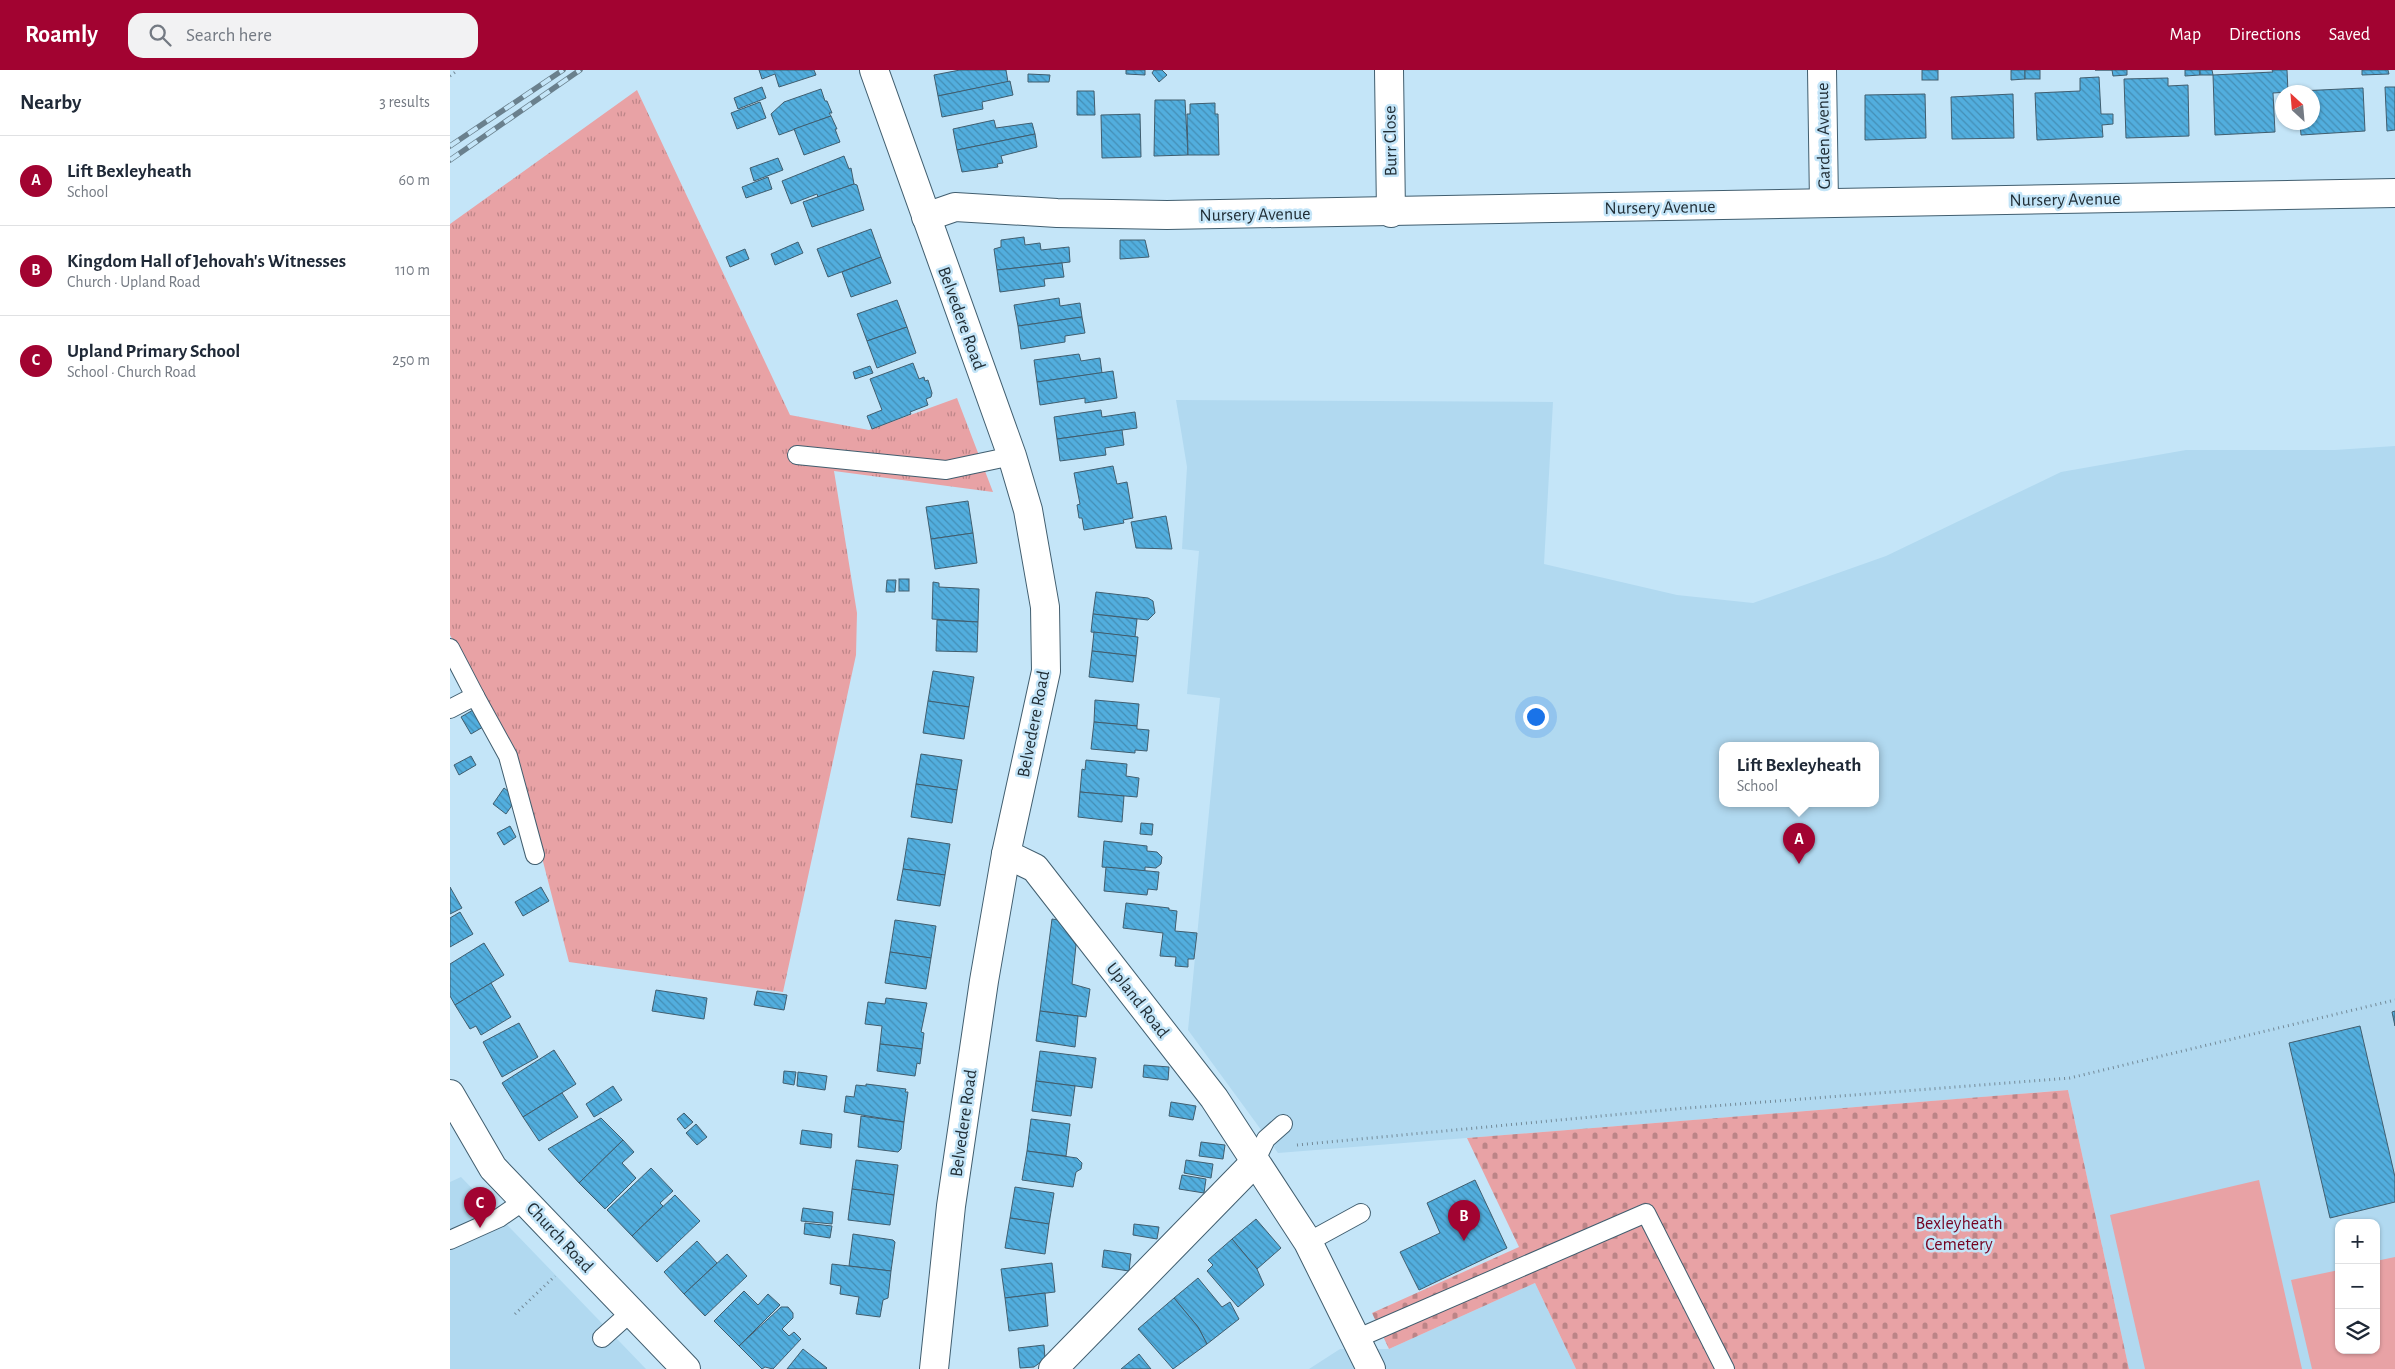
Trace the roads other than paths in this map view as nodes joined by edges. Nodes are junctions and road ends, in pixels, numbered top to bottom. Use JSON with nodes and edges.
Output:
{"nodes":[{"id":1,"x":874,"y":70,"type":"edge"},
{"id":2,"x":1389,"y":70,"type":"edge"},
{"id":3,"x":1822,"y":70,"type":"edge"},
{"id":4,"x":2395,"y":193,"type":"edge"},
{"id":5,"x":1824,"y":203,"type":"junction"},
{"id":6,"x":1391,"y":213,"type":"junction"},
{"id":7,"x":926,"y":217,"type":"junction"},
{"id":8,"x":797,"y":455,"type":"dead end"},
{"id":9,"x":1012,"y":456,"type":"junction"},
{"id":10,"x":450,"y":648,"type":"edge"},
{"id":11,"x":475,"y":696,"type":"junction"},
{"id":12,"x":450,"y":709,"type":"edge"},
{"id":13,"x":1006,"y":854,"type":"junction"},
{"id":14,"x":535,"y":855,"type":"dead end"},
{"id":15,"x":450,"y":1094,"type":"edge"},
{"id":16,"x":1283,"y":1124,"type":"dead end"},
{"id":17,"x":1255,"y":1162,"type":"junction"},
{"id":18,"x":525,"y":1200,"type":"junction"},
{"id":19,"x":1361,"y":1212,"type":"dead end"},
{"id":20,"x":450,"y":1240,"type":"edge"},
{"id":21,"x":1308,"y":1242,"type":"junction"},
{"id":22,"x":631,"y":1312,"type":"junction"},
{"id":23,"x":602,"y":1338,"type":"dead end"},
{"id":24,"x":1356,"y":1339,"type":"junction"},
{"id":25,"x":686,"y":1369,"type":"edge"},
{"id":26,"x":934,"y":1369,"type":"edge"},
{"id":27,"x":1053,"y":1369,"type":"edge"},
{"id":28,"x":1371,"y":1369,"type":"edge"},
{"id":29,"x":1725,"y":1369,"type":"edge"}],
"edges":[{"from":1,"to":7,"type":"street","name":"Belvedere Road"},
{"from":2,"to":6,"type":"street","name":"Burr Close"},
{"from":3,"to":5,"type":"street","name":"Garden Avenue"},
{"from":4,"to":5,"type":"street","name":"Nursery Avenue"},
{"from":5,"to":6,"type":"street","name":"Nursery Avenue"},
{"from":6,"to":7,"type":"street","name":"Nursery Avenue"},
{"from":7,"to":9,"type":"street","name":"Belvedere Road"},
{"from":8,"to":9,"type":"lane"},
{"from":9,"to":13,"type":"street","name":"Belvedere Road"},
{"from":10,"to":11,"type":"lane"},
{"from":11,"to":12,"type":"lane"},
{"from":11,"to":14,"type":"lane"},
{"from":13,"to":17,"type":"street","name":"Upland Road"},
{"from":13,"to":26,"type":"street","name":"Belvedere Road"},
{"from":15,"to":18,"type":"street","name":"Church Road"},
{"from":16,"to":17,"type":"lane"},
{"from":17,"to":21,"type":"street","name":"Upland Road"},
{"from":17,"to":27,"type":"street"},
{"from":18,"to":20,"type":"lane"},
{"from":18,"to":22,"type":"street","name":"Church Road"},
{"from":19,"to":21,"type":"lane"},
{"from":21,"to":24,"type":"street","name":"Upland Road"},
{"from":22,"to":23,"type":"lane"},
{"from":22,"to":25,"type":"street","name":"Church Road"},
{"from":24,"to":28,"type":"street","name":"Upland Road"},
{"from":24,"to":29,"type":"lane"}]}
